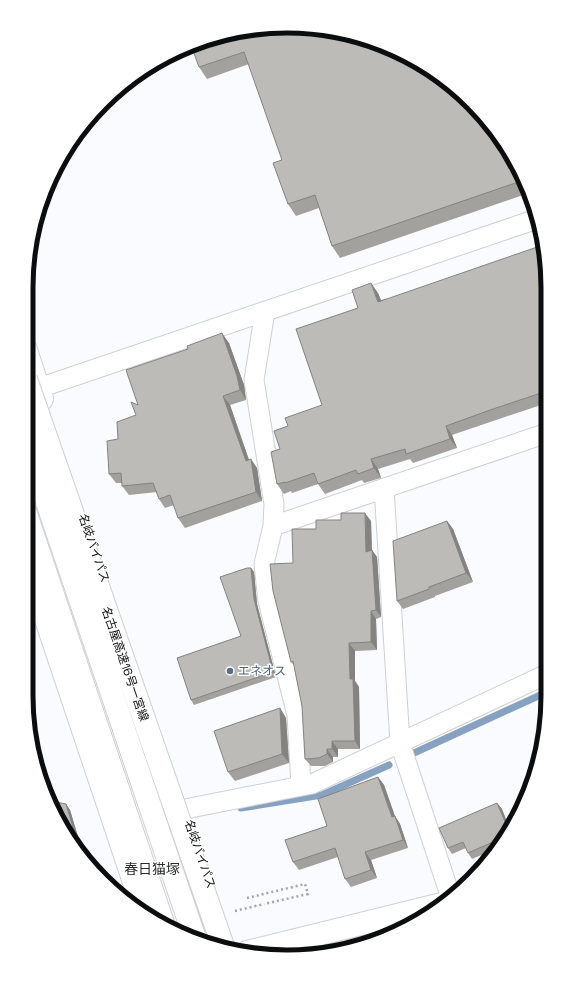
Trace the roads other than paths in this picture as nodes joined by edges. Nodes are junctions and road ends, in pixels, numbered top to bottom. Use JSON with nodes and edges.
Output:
{"nodes":[{"id":1,"x":532,"y":221,"type":"edge"},
{"id":2,"x":266,"y":311,"type":"junction"},
{"id":3,"x":33,"y":384,"type":"edge"},
{"id":4,"x":541,"y":434,"type":"edge"},
{"id":5,"x":33,"y":461,"type":"edge"},
{"id":6,"x":384,"y":488,"type":"junction"},
{"id":7,"x":273,"y":526,"type":"junction"},
{"id":8,"x":33,"y":535,"type":"edge"},
{"id":9,"x":33,"y":583,"type":"edge"},
{"id":10,"x":541,"y":677,"type":"edge"},
{"id":11,"x":400,"y":743,"type":"junction"},
{"id":12,"x":301,"y":786,"type":"junction"},
{"id":13,"x":185,"y":809,"type":"junction"},
{"id":14,"x":449,"y":892,"type":"edge"},
{"id":15,"x":143,"y":905,"type":"edge"},
{"id":16,"x":427,"y":908,"type":"edge"},
{"id":17,"x":161,"y":916,"type":"edge"},
{"id":18,"x":193,"y":932,"type":"edge"},
{"id":19,"x":221,"y":941,"type":"edge"},
{"id":20,"x":232,"y":944,"type":"edge"},
{"id":21,"x":261,"y":948,"type":"edge"}],
"edges":[{"from":1,"to":2,"type":"street"},
{"from":2,"to":3,"type":"street"},
{"from":2,"to":7,"type":"street"},
{"from":3,"to":13,"type":"main road","name":"名岐バイパス"},
{"from":3,"to":19,"type":"main road","name":"名古屋高速16号一宮線","bridge":true},
{"from":4,"to":6,"type":"street"},
{"from":5,"to":18,"type":"main road","bridge":true},
{"from":6,"to":7,"type":"street"},
{"from":6,"to":11,"type":"street"},
{"from":7,"to":12,"type":"street"},
{"from":8,"to":17,"type":"main road"},
{"from":9,"to":15,"type":"main road"},
{"from":10,"to":11,"type":"street"},
{"from":11,"to":12,"type":"street"},
{"from":11,"to":14,"type":"street"},
{"from":12,"to":13,"type":"street"},
{"from":13,"to":20,"type":"main road","name":"名岐バイパス"},
{"from":16,"to":21,"type":"main road"}]}
